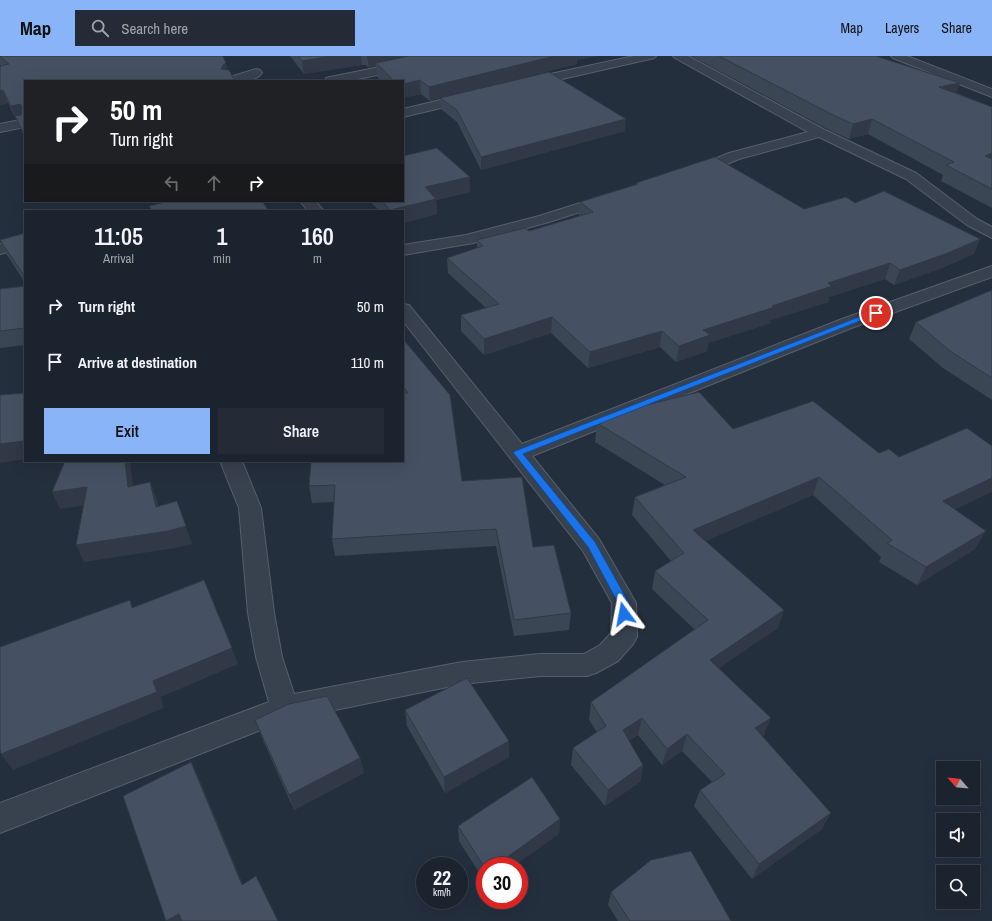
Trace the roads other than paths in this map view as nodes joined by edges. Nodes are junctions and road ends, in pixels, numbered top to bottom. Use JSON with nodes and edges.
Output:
{"nodes":[{"id":1,"x":443,"y":56,"type":"edge"},
{"id":2,"x":650,"y":56,"type":"edge"},
{"id":3,"x":679,"y":56,"type":"edge"},
{"id":4,"x":897,"y":56,"type":"edge"},
{"id":5,"x":257,"y":72,"type":"edge"},
{"id":6,"x":234,"y":80,"type":"edge"},
{"id":7,"x":335,"y":80,"type":"edge"},
{"id":8,"x":518,"y":85,"type":"edge"},
{"id":9,"x":992,"y":93,"type":"edge"},
{"id":10,"x":480,"y":94,"type":"edge"},
{"id":11,"x":404,"y":113,"type":"edge"},
{"id":12,"x":24,"y":123,"type":"edge"},
{"id":13,"x":0,"y":128,"type":"edge"},
{"id":14,"x":820,"y":133,"type":"junction"},
{"id":15,"x":679,"y":178,"type":"edge"},
{"id":16,"x":623,"y":194,"type":"edge"},
{"id":17,"x":308,"y":202,"type":"edge"},
{"id":18,"x":315,"y":210,"type":"edge"},
{"id":19,"x":992,"y":233,"type":"edge"},
{"id":20,"x":24,"y":242,"type":"edge"},
{"id":21,"x":0,"y":249,"type":"edge"},
{"id":22,"x":404,"y":250,"type":"edge"},
{"id":23,"x":992,"y":272,"type":"edge"},
{"id":24,"x":404,"y":310,"type":"edge"},
{"id":25,"x":518,"y":453,"type":"junction"},
{"id":26,"x":231,"y":462,"type":"edge"},
{"id":27,"x":285,"y":708,"type":"junction"},
{"id":28,"x":0,"y":818,"type":"edge"}],
"edges":[{"from":1,"to":7,"type":"street"},
{"from":2,"to":8,"type":"street"},
{"from":3,"to":14,"type":"street"},
{"from":4,"to":9,"type":"street"},
{"from":5,"to":6,"type":"street"},
{"from":10,"to":11,"type":"street"},
{"from":12,"to":13,"type":"street"},
{"from":14,"to":15,"type":"street"},
{"from":14,"to":19,"type":"street"},
{"from":16,"to":22,"type":"street"},
{"from":17,"to":18,"type":"street"},
{"from":20,"to":21,"type":"street"},
{"from":23,"to":25,"type":"street"},
{"from":24,"to":25,"type":"street"},
{"from":25,"to":27,"type":"street"},
{"from":26,"to":27,"type":"street"},
{"from":27,"to":28,"type":"street"}]}
